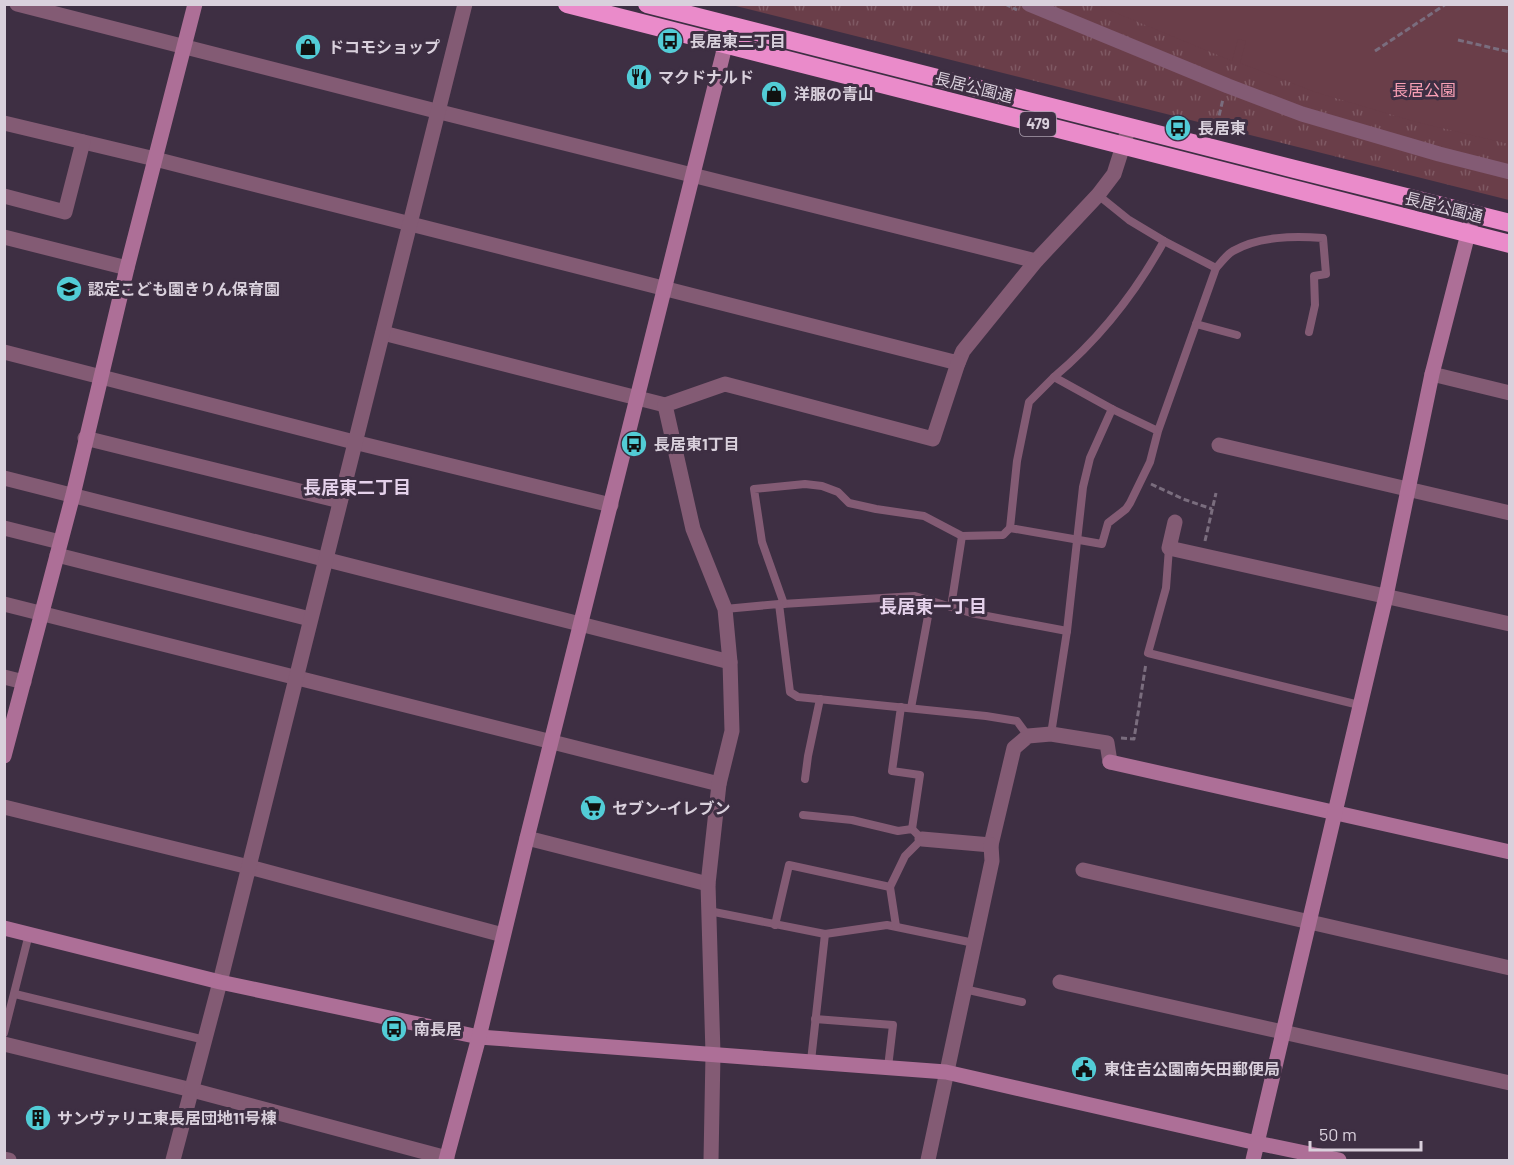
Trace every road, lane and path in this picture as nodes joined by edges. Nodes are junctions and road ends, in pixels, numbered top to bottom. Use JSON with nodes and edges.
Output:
{"nodes":[{"id":1,"x":16,"y":4,"type":"edge"},
{"id":2,"x":195,"y":4,"type":"edge"},
{"id":3,"x":465,"y":4,"type":"edge"},
{"id":4,"x":567,"y":4,"type":"edge"},
{"id":5,"x":647,"y":4,"type":"edge"},
{"id":6,"x":1029,"y":4,"type":"edge"},
{"id":7,"x":1446,"y":4,"type":"edge"},
{"id":8,"x":728,"y":35,"type":"junction"},
{"id":9,"x":1458,"y":40,"type":"dead end"},
{"id":10,"x":185,"y":46,"type":"junction"},
{"id":11,"x":1375,"y":51,"type":"dead end"},
{"id":12,"x":1509,"y":52,"type":"edge"},
{"id":13,"x":1223,"y":98,"type":"dead end"},
{"id":14,"x":440,"y":112,"type":"junction"},
{"id":15,"x":4,"y":123,"type":"edge"},
{"id":16,"x":1129,"y":127,"type":"junction"},
{"id":17,"x":1215,"y":133,"type":"dead end"},
{"id":18,"x":83,"y":142,"type":"junction"},
{"id":19,"x":1124,"y":145,"type":"junction"},
{"id":20,"x":155,"y":159,"type":"junction"},
{"id":21,"x":1509,"y":172,"type":"edge"},
{"id":22,"x":694,"y":175,"type":"junction"},
{"id":23,"x":1098,"y":195,"type":"junction"},
{"id":24,"x":4,"y":196,"type":"edge"},
{"id":25,"x":1473,"y":214,"type":"junction"},
{"id":26,"x":1509,"y":223,"type":"edge"},
{"id":27,"x":411,"y":225,"type":"junction"},
{"id":28,"x":1468,"y":234,"type":"junction"},
{"id":29,"x":4,"y":237,"type":"edge"},
{"id":30,"x":1164,"y":241,"type":"junction"},
{"id":31,"x":1509,"y":244,"type":"edge"},
{"id":32,"x":1036,"y":261,"type":"junction"},
{"id":33,"x":127,"y":268,"type":"junction"},
{"id":34,"x":1216,"y":268,"type":"junction"},
{"id":35,"x":664,"y":289,"type":"junction"},
{"id":36,"x":1196,"y":324,"type":"junction"},
{"id":37,"x":1309,"y":332,"type":"dead end"},
{"id":38,"x":383,"y":333,"type":"junction"},
{"id":39,"x":1237,"y":335,"type":"dead end"},
{"id":40,"x":4,"y":352,"type":"edge"},
{"id":41,"x":958,"y":363,"type":"junction"},
{"id":42,"x":1432,"y":374,"type":"junction"},
{"id":43,"x":101,"y":376,"type":"junction"},
{"id":44,"x":1054,"y":377,"type":"junction"},
{"id":45,"x":1509,"y":393,"type":"edge"},
{"id":46,"x":637,"y":398,"type":"junction"},
{"id":47,"x":664,"y":405,"type":"junction"},
{"id":48,"x":1112,"y":409,"type":"junction"},
{"id":49,"x":1158,"y":431,"type":"junction"},
{"id":50,"x":85,"y":438,"type":"junction"},
{"id":51,"x":354,"y":442,"type":"junction"},
{"id":52,"x":1220,"y":445,"type":"dead end"},
{"id":53,"x":4,"y":478,"type":"edge"},
{"id":54,"x":1141,"y":479,"type":"junction"},
{"id":55,"x":1408,"y":490,"type":"junction"},
{"id":56,"x":1216,"y":493,"type":"dead end"},
{"id":57,"x":73,"y":495,"type":"junction"},
{"id":58,"x":340,"y":501,"type":"junction"},
{"id":59,"x":611,"y":505,"type":"junction"},
{"id":60,"x":1212,"y":509,"type":"junction"},
{"id":61,"x":1509,"y":513,"type":"edge"},
{"id":62,"x":1175,"y":522,"type":"dead end"},
{"id":63,"x":4,"y":528,"type":"edge"},
{"id":64,"x":1010,"y":528,"type":"junction"},
{"id":65,"x":962,"y":536,"type":"junction"},
{"id":66,"x":1076,"y":540,"type":"junction"},
{"id":67,"x":1169,"y":548,"type":"junction"},
{"id":68,"x":59,"y":549,"type":"junction"},
{"id":69,"x":1202,"y":554,"type":"junction"},
{"id":70,"x":326,"y":560,"type":"junction"},
{"id":71,"x":1386,"y":596,"type":"junction"},
{"id":72,"x":931,"y":600,"type":"junction"},
{"id":73,"x":4,"y":604,"type":"edge"},
{"id":74,"x":782,"y":604,"type":"junction"},
{"id":75,"x":951,"y":607,"type":"junction"},
{"id":76,"x":725,"y":609,"type":"junction"},
{"id":77,"x":41,"y":613,"type":"junction"},
{"id":78,"x":310,"y":619,"type":"junction"},
{"id":79,"x":580,"y":624,"type":"junction"},
{"id":80,"x":1509,"y":624,"type":"edge"},
{"id":81,"x":1067,"y":630,"type":"junction"},
{"id":82,"x":1148,"y":653,"type":"junction"},
{"id":83,"x":730,"y":662,"type":"junction"},
{"id":84,"x":4,"y":677,"type":"edge"},
{"id":85,"x":296,"y":678,"type":"junction"},
{"id":86,"x":24,"y":682,"type":"junction"},
{"id":87,"x":820,"y":699,"type":"junction"},
{"id":88,"x":1359,"y":705,"type":"junction"},
{"id":89,"x":901,"y":707,"type":"junction"},
{"id":90,"x":911,"y":708,"type":"junction"},
{"id":91,"x":1051,"y":734,"type":"junction"},
{"id":92,"x":1028,"y":736,"type":"junction"},
{"id":93,"x":551,"y":743,"type":"junction"},
{"id":94,"x":1107,"y":743,"type":"junction"},
{"id":95,"x":4,"y":756,"type":"edge"},
{"id":96,"x":805,"y":779,"type":"dead end"},
{"id":97,"x":719,"y":784,"type":"junction"},
{"id":98,"x":4,"y":807,"type":"edge"},
{"id":99,"x":1335,"y":813,"type":"junction"},
{"id":100,"x":803,"y":815,"type":"dead end"},
{"id":101,"x":917,"y":834,"type":"junction"},
{"id":102,"x":527,"y":838,"type":"junction"},
{"id":103,"x":991,"y":845,"type":"junction"},
{"id":104,"x":1509,"y":852,"type":"edge"},
{"id":105,"x":249,"y":867,"type":"junction"},
{"id":106,"x":1083,"y":870,"type":"dead end"},
{"id":107,"x":708,"y":884,"type":"junction"},
{"id":108,"x":890,"y":887,"type":"junction"},
{"id":109,"x":709,"y":911,"type":"junction"},
{"id":110,"x":1310,"y":922,"type":"junction"},
{"id":111,"x":775,"y":925,"type":"junction"},
{"id":112,"x":896,"y":926,"type":"junction"},
{"id":113,"x":4,"y":928,"type":"edge"},
{"id":114,"x":29,"y":934,"type":"junction"},
{"id":115,"x":825,"y":934,"type":"junction"},
{"id":116,"x":503,"y":935,"type":"junction"},
{"id":117,"x":974,"y":943,"type":"junction"},
{"id":118,"x":1509,"y":968,"type":"edge"},
{"id":119,"x":220,"y":982,"type":"junction"},
{"id":120,"x":1060,"y":982,"type":"dead end"},
{"id":121,"x":964,"y":989,"type":"junction"},
{"id":122,"x":15,"y":994,"type":"junction"},
{"id":123,"x":1022,"y":1002,"type":"dead end"},
{"id":124,"x":815,"y":1019,"type":"junction"},
{"id":125,"x":1284,"y":1032,"type":"junction"},
{"id":126,"x":4,"y":1033,"type":"edge"},
{"id":127,"x":479,"y":1037,"type":"junction"},
{"id":128,"x":205,"y":1040,"type":"junction"},
{"id":129,"x":4,"y":1044,"type":"edge"},
{"id":130,"x":713,"y":1054,"type":"junction"},
{"id":131,"x":811,"y":1061,"type":"junction"},
{"id":132,"x":888,"y":1067,"type":"junction"},
{"id":133,"x":946,"y":1072,"type":"junction"},
{"id":134,"x":1509,"y":1083,"type":"edge"},
{"id":135,"x":192,"y":1090,"type":"junction"},
{"id":136,"x":1257,"y":1143,"type":"junction"},
{"id":137,"x":4,"y":1159,"type":"edge"},
{"id":138,"x":447,"y":1159,"type":"edge"},
{"id":139,"x":9,"y":1161,"type":"edge"},
{"id":140,"x":173,"y":1161,"type":"edge"},
{"id":141,"x":711,"y":1161,"type":"edge"},
{"id":142,"x":928,"y":1161,"type":"edge"},
{"id":143,"x":1253,"y":1161,"type":"edge"},
{"id":144,"x":1339,"y":1161,"type":"edge"}],
"edges":[{"from":1,"to":10,"type":"street"},
{"from":2,"to":10,"type":"street"},
{"from":3,"to":14,"type":"street"},
{"from":4,"to":8,"type":"highway","name":"長居公園通","number":"479"},
{"from":5,"to":8,"type":"highway","name":"長居公園通","number":"479"},
{"from":6,"to":21,"type":"street"},
{"from":7,"to":11,"type":"path"},
{"from":8,"to":16,"type":"highway","name":"長居公園通","number":"479"},
{"from":8,"to":19,"type":"highway","name":"長居公園通","number":"479"},
{"from":8,"to":22,"type":"street"},
{"from":9,"to":12,"type":"path"},
{"from":10,"to":14,"type":"street"},
{"from":10,"to":20,"type":"street"},
{"from":13,"to":17,"type":"path"},
{"from":14,"to":22,"type":"street"},
{"from":14,"to":27,"type":"street"},
{"from":15,"to":18,"type":"street"},
{"from":16,"to":19,"type":"street"},
{"from":16,"to":25,"type":"highway","name":"長居公園通","number":"479"},
{"from":18,"to":20,"type":"street"},
{"from":18,"to":24,"type":"street"},
{"from":19,"to":23,"type":"street"},
{"from":19,"to":28,"type":"highway","name":"長居公園通","number":"479"},
{"from":20,"to":27,"type":"street"},
{"from":20,"to":33,"type":"street"},
{"from":22,"to":32,"type":"street"},
{"from":22,"to":35,"type":"street"},
{"from":23,"to":30,"type":"lane"},
{"from":23,"to":32,"type":"street"},
{"from":25,"to":26,"type":"highway","name":"長居公園通","number":"479"},
{"from":25,"to":28,"type":"street"},
{"from":27,"to":35,"type":"street"},
{"from":27,"to":38,"type":"street"},
{"from":28,"to":31,"type":"highway","name":"長居公園通","number":"479"},
{"from":28,"to":42,"type":"street"},
{"from":29,"to":33,"type":"street"},
{"from":30,"to":34,"type":"lane"},
{"from":30,"to":44,"type":"lane"},
{"from":32,"to":41,"type":"street"},
{"from":33,"to":43,"type":"street"},
{"from":34,"to":36,"type":"lane"},
{"from":34,"to":37,"type":"lane"},
{"from":35,"to":41,"type":"street"},
{"from":35,"to":46,"type":"street"},
{"from":36,"to":39,"type":"lane"},
{"from":36,"to":49,"type":"lane"},
{"from":38,"to":46,"type":"street"},
{"from":38,"to":51,"type":"street"},
{"from":40,"to":43,"type":"street"},
{"from":41,"to":47,"type":"street"},
{"from":42,"to":45,"type":"street"},
{"from":42,"to":55,"type":"street"},
{"from":43,"to":50,"type":"street"},
{"from":43,"to":51,"type":"street"},
{"from":44,"to":48,"type":"lane"},
{"from":44,"to":64,"type":"lane"},
{"from":46,"to":47,"type":"street"},
{"from":46,"to":59,"type":"street"},
{"from":47,"to":76,"type":"street"},
{"from":48,"to":49,"type":"lane"},
{"from":48,"to":66,"type":"lane"},
{"from":49,"to":54,"type":"lane"},
{"from":50,"to":57,"type":"street"},
{"from":50,"to":58,"type":"street"},
{"from":51,"to":58,"type":"street"},
{"from":51,"to":59,"type":"street"},
{"from":52,"to":55,"type":"street"},
{"from":53,"to":57,"type":"street"},
{"from":54,"to":60,"type":"path"},
{"from":54,"to":66,"type":"lane"},
{"from":55,"to":61,"type":"street"},
{"from":55,"to":71,"type":"street"},
{"from":56,"to":60,"type":"path"},
{"from":57,"to":68,"type":"street"},
{"from":57,"to":70,"type":"street"},
{"from":58,"to":70,"type":"street"},
{"from":59,"to":79,"type":"street"},
{"from":60,"to":69,"type":"path"},
{"from":62,"to":67,"type":"street"},
{"from":63,"to":68,"type":"street"},
{"from":64,"to":65,"type":"lane"},
{"from":64,"to":66,"type":"lane"},
{"from":65,"to":74,"type":"lane"},
{"from":65,"to":75,"type":"lane"},
{"from":66,"to":81,"type":"lane"},
{"from":67,"to":69,"type":"street"},
{"from":67,"to":82,"type":"lane"},
{"from":68,"to":77,"type":"street"},
{"from":68,"to":78,"type":"street"},
{"from":69,"to":71,"type":"street"},
{"from":70,"to":78,"type":"street"},
{"from":70,"to":79,"type":"street"},
{"from":71,"to":80,"type":"street"},
{"from":71,"to":88,"type":"street"},
{"from":72,"to":74,"type":"lane"},
{"from":72,"to":75,"type":"lane"},
{"from":72,"to":90,"type":"lane"},
{"from":73,"to":77,"type":"street"},
{"from":74,"to":76,"type":"lane"},
{"from":74,"to":87,"type":"lane"},
{"from":75,"to":81,"type":"lane"},
{"from":76,"to":83,"type":"street"},
{"from":77,"to":85,"type":"street"},
{"from":77,"to":86,"type":"street"},
{"from":78,"to":85,"type":"street"},
{"from":79,"to":83,"type":"street"},
{"from":79,"to":93,"type":"street"},
{"from":81,"to":91,"type":"lane"},
{"from":82,"to":88,"type":"lane"},
{"from":82,"to":94,"type":"path"},
{"from":83,"to":97,"type":"street"},
{"from":84,"to":86,"type":"street"},
{"from":85,"to":93,"type":"street"},
{"from":85,"to":105,"type":"street"},
{"from":86,"to":95,"type":"street"},
{"from":87,"to":89,"type":"lane"},
{"from":87,"to":96,"type":"lane"},
{"from":88,"to":99,"type":"street"},
{"from":89,"to":90,"type":"lane"},
{"from":89,"to":101,"type":"lane"},
{"from":90,"to":92,"type":"lane"},
{"from":91,"to":92,"type":"street"},
{"from":91,"to":94,"type":"street"},
{"from":92,"to":103,"type":"street"},
{"from":93,"to":97,"type":"street"},
{"from":93,"to":102,"type":"street"},
{"from":94,"to":99,"type":"street"},
{"from":97,"to":107,"type":"street"},
{"from":98,"to":105,"type":"street"},
{"from":99,"to":104,"type":"street"},
{"from":99,"to":110,"type":"street"},
{"from":100,"to":101,"type":"lane"},
{"from":101,"to":103,"type":"street"},
{"from":101,"to":108,"type":"lane"},
{"from":102,"to":107,"type":"street"},
{"from":102,"to":116,"type":"street"},
{"from":103,"to":117,"type":"street"},
{"from":105,"to":116,"type":"street"},
{"from":105,"to":119,"type":"street"},
{"from":106,"to":110,"type":"street"},
{"from":107,"to":109,"type":"street"},
{"from":108,"to":111,"type":"lane"},
{"from":108,"to":112,"type":"lane"},
{"from":109,"to":111,"type":"lane"},
{"from":109,"to":130,"type":"street"},
{"from":110,"to":118,"type":"street"},
{"from":110,"to":125,"type":"street"},
{"from":111,"to":115,"type":"lane"},
{"from":112,"to":115,"type":"lane"},
{"from":112,"to":117,"type":"lane"},
{"from":113,"to":114,"type":"street"},
{"from":114,"to":119,"type":"street"},
{"from":114,"to":122,"type":"lane"},
{"from":115,"to":124,"type":"lane"},
{"from":116,"to":127,"type":"street"},
{"from":117,"to":121,"type":"street"},
{"from":119,"to":127,"type":"street"},
{"from":119,"to":128,"type":"street"},
{"from":120,"to":125,"type":"street"},
{"from":121,"to":123,"type":"lane"},
{"from":121,"to":133,"type":"street"},
{"from":122,"to":126,"type":"lane"},
{"from":122,"to":128,"type":"lane"},
{"from":124,"to":131,"type":"lane"},
{"from":124,"to":132,"type":"lane"},
{"from":125,"to":134,"type":"street"},
{"from":125,"to":136,"type":"street"},
{"from":127,"to":130,"type":"street"},
{"from":127,"to":138,"type":"street"},
{"from":128,"to":135,"type":"street"},
{"from":129,"to":135,"type":"street"},
{"from":130,"to":131,"type":"street"},
{"from":130,"to":141,"type":"street"},
{"from":131,"to":132,"type":"street"},
{"from":132,"to":133,"type":"street"},
{"from":133,"to":136,"type":"street"},
{"from":133,"to":142,"type":"street"},
{"from":135,"to":138,"type":"street"},
{"from":135,"to":140,"type":"street"},
{"from":136,"to":143,"type":"street"},
{"from":136,"to":144,"type":"street"},
{"from":137,"to":139,"type":"street"}]}
